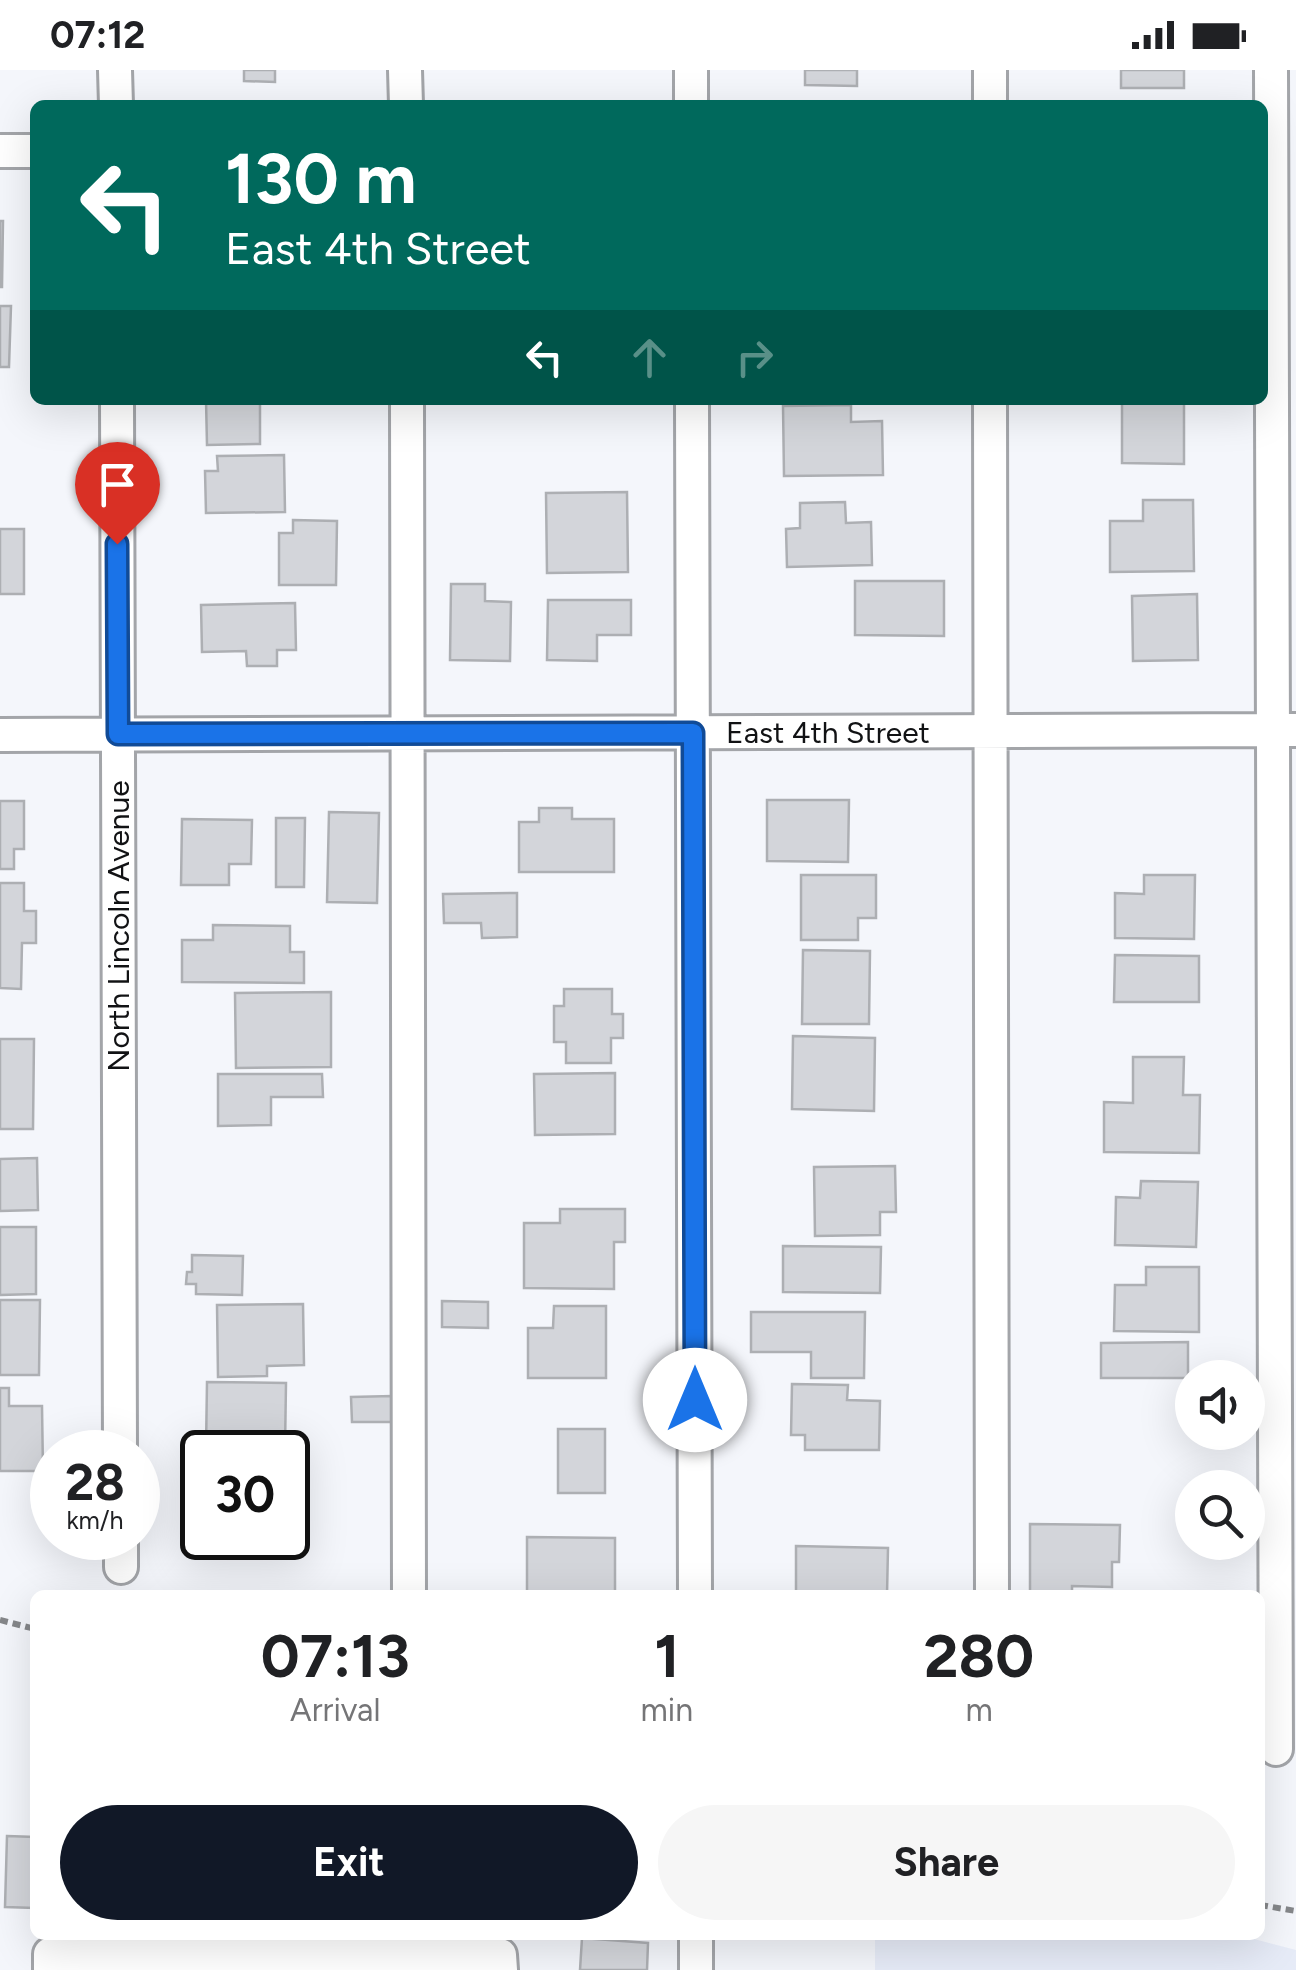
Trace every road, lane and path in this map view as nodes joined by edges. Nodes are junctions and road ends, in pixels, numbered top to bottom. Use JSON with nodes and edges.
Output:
{"nodes":[{"id":1,"x":116,"y":70,"type":"edge"},
{"id":2,"x":405,"y":70,"type":"edge"},
{"id":3,"x":692,"y":70,"type":"edge"},
{"id":4,"x":990,"y":70,"type":"edge"},
{"id":5,"x":1270,"y":70,"type":"edge"},
{"id":6,"x":116,"y":100,"type":"edge"},
{"id":7,"x":406,"y":100,"type":"edge"},
{"id":8,"x":692,"y":100,"type":"edge"},
{"id":9,"x":990,"y":100,"type":"edge"},
{"id":10,"x":1276,"y":149,"type":"edge"},
{"id":11,"x":0,"y":151,"type":"edge"},
{"id":12,"x":30,"y":151,"type":"edge"},
{"id":13,"x":116,"y":405,"type":"edge"},
{"id":14,"x":407,"y":405,"type":"edge"},
{"id":15,"x":692,"y":405,"type":"edge"},
{"id":16,"x":990,"y":405,"type":"edge"},
{"id":17,"x":1284,"y":730,"type":"edge"},
{"id":18,"x":990,"y":732,"type":"junction"},
{"id":19,"x":409,"y":733,"type":"junction"},
{"id":20,"x":693,"y":733,"type":"junction"},
{"id":21,"x":118,"y":734,"type":"junction"},
{"id":22,"x":0,"y":735,"type":"edge"},
{"id":23,"x":120,"y":1430,"type":"edge"},
{"id":24,"x":409,"y":1590,"type":"edge"},
{"id":25,"x":696,"y":1590,"type":"edge"},
{"id":26,"x":992,"y":1590,"type":"edge"},
{"id":27,"x":0,"y":1620,"type":"edge"},
{"id":28,"x":30,"y":1629,"type":"edge"},
{"id":29,"x":1277,"y":1749,"type":"edge"},
{"id":30,"x":1265,"y":1907,"type":"edge"},
{"id":31,"x":1296,"y":1911,"type":"edge"},
{"id":32,"x":696,"y":1940,"type":"edge"},
{"id":33,"x":50,"y":1970,"type":"edge"},
{"id":34,"x":500,"y":1970,"type":"edge"},
{"id":35,"x":696,"y":1970,"type":"edge"}],
"edges":[{"from":1,"to":6,"type":"street"},
{"from":2,"to":7,"type":"street"},
{"from":3,"to":8,"type":"street"},
{"from":4,"to":9,"type":"street"},
{"from":5,"to":10,"type":"street"},
{"from":10,"to":17,"type":"street"},
{"from":11,"to":12,"type":"street"},
{"from":13,"to":21,"type":"street","name":"North Lincoln Avenue"},
{"from":14,"to":19,"type":"street"},
{"from":15,"to":20,"type":"street"},
{"from":16,"to":18,"type":"street"},
{"from":17,"to":18,"type":"street","name":"East 4th Street"},
{"from":17,"to":29,"type":"street"},
{"from":18,"to":20,"type":"street","name":"East 4th Street"},
{"from":18,"to":26,"type":"street"},
{"from":19,"to":20,"type":"street","name":"East 4th Street"},
{"from":19,"to":21,"type":"street","name":"East 4th Street"},
{"from":19,"to":24,"type":"street"},
{"from":20,"to":25,"type":"street"},
{"from":21,"to":22,"type":"street","name":"East 4th Street"},
{"from":21,"to":23,"type":"street","name":"North Lincoln Avenue"},
{"from":27,"to":28,"type":"path"},
{"from":30,"to":31,"type":"path"},
{"from":32,"to":35,"type":"street"},
{"from":33,"to":34,"type":"street"}]}
